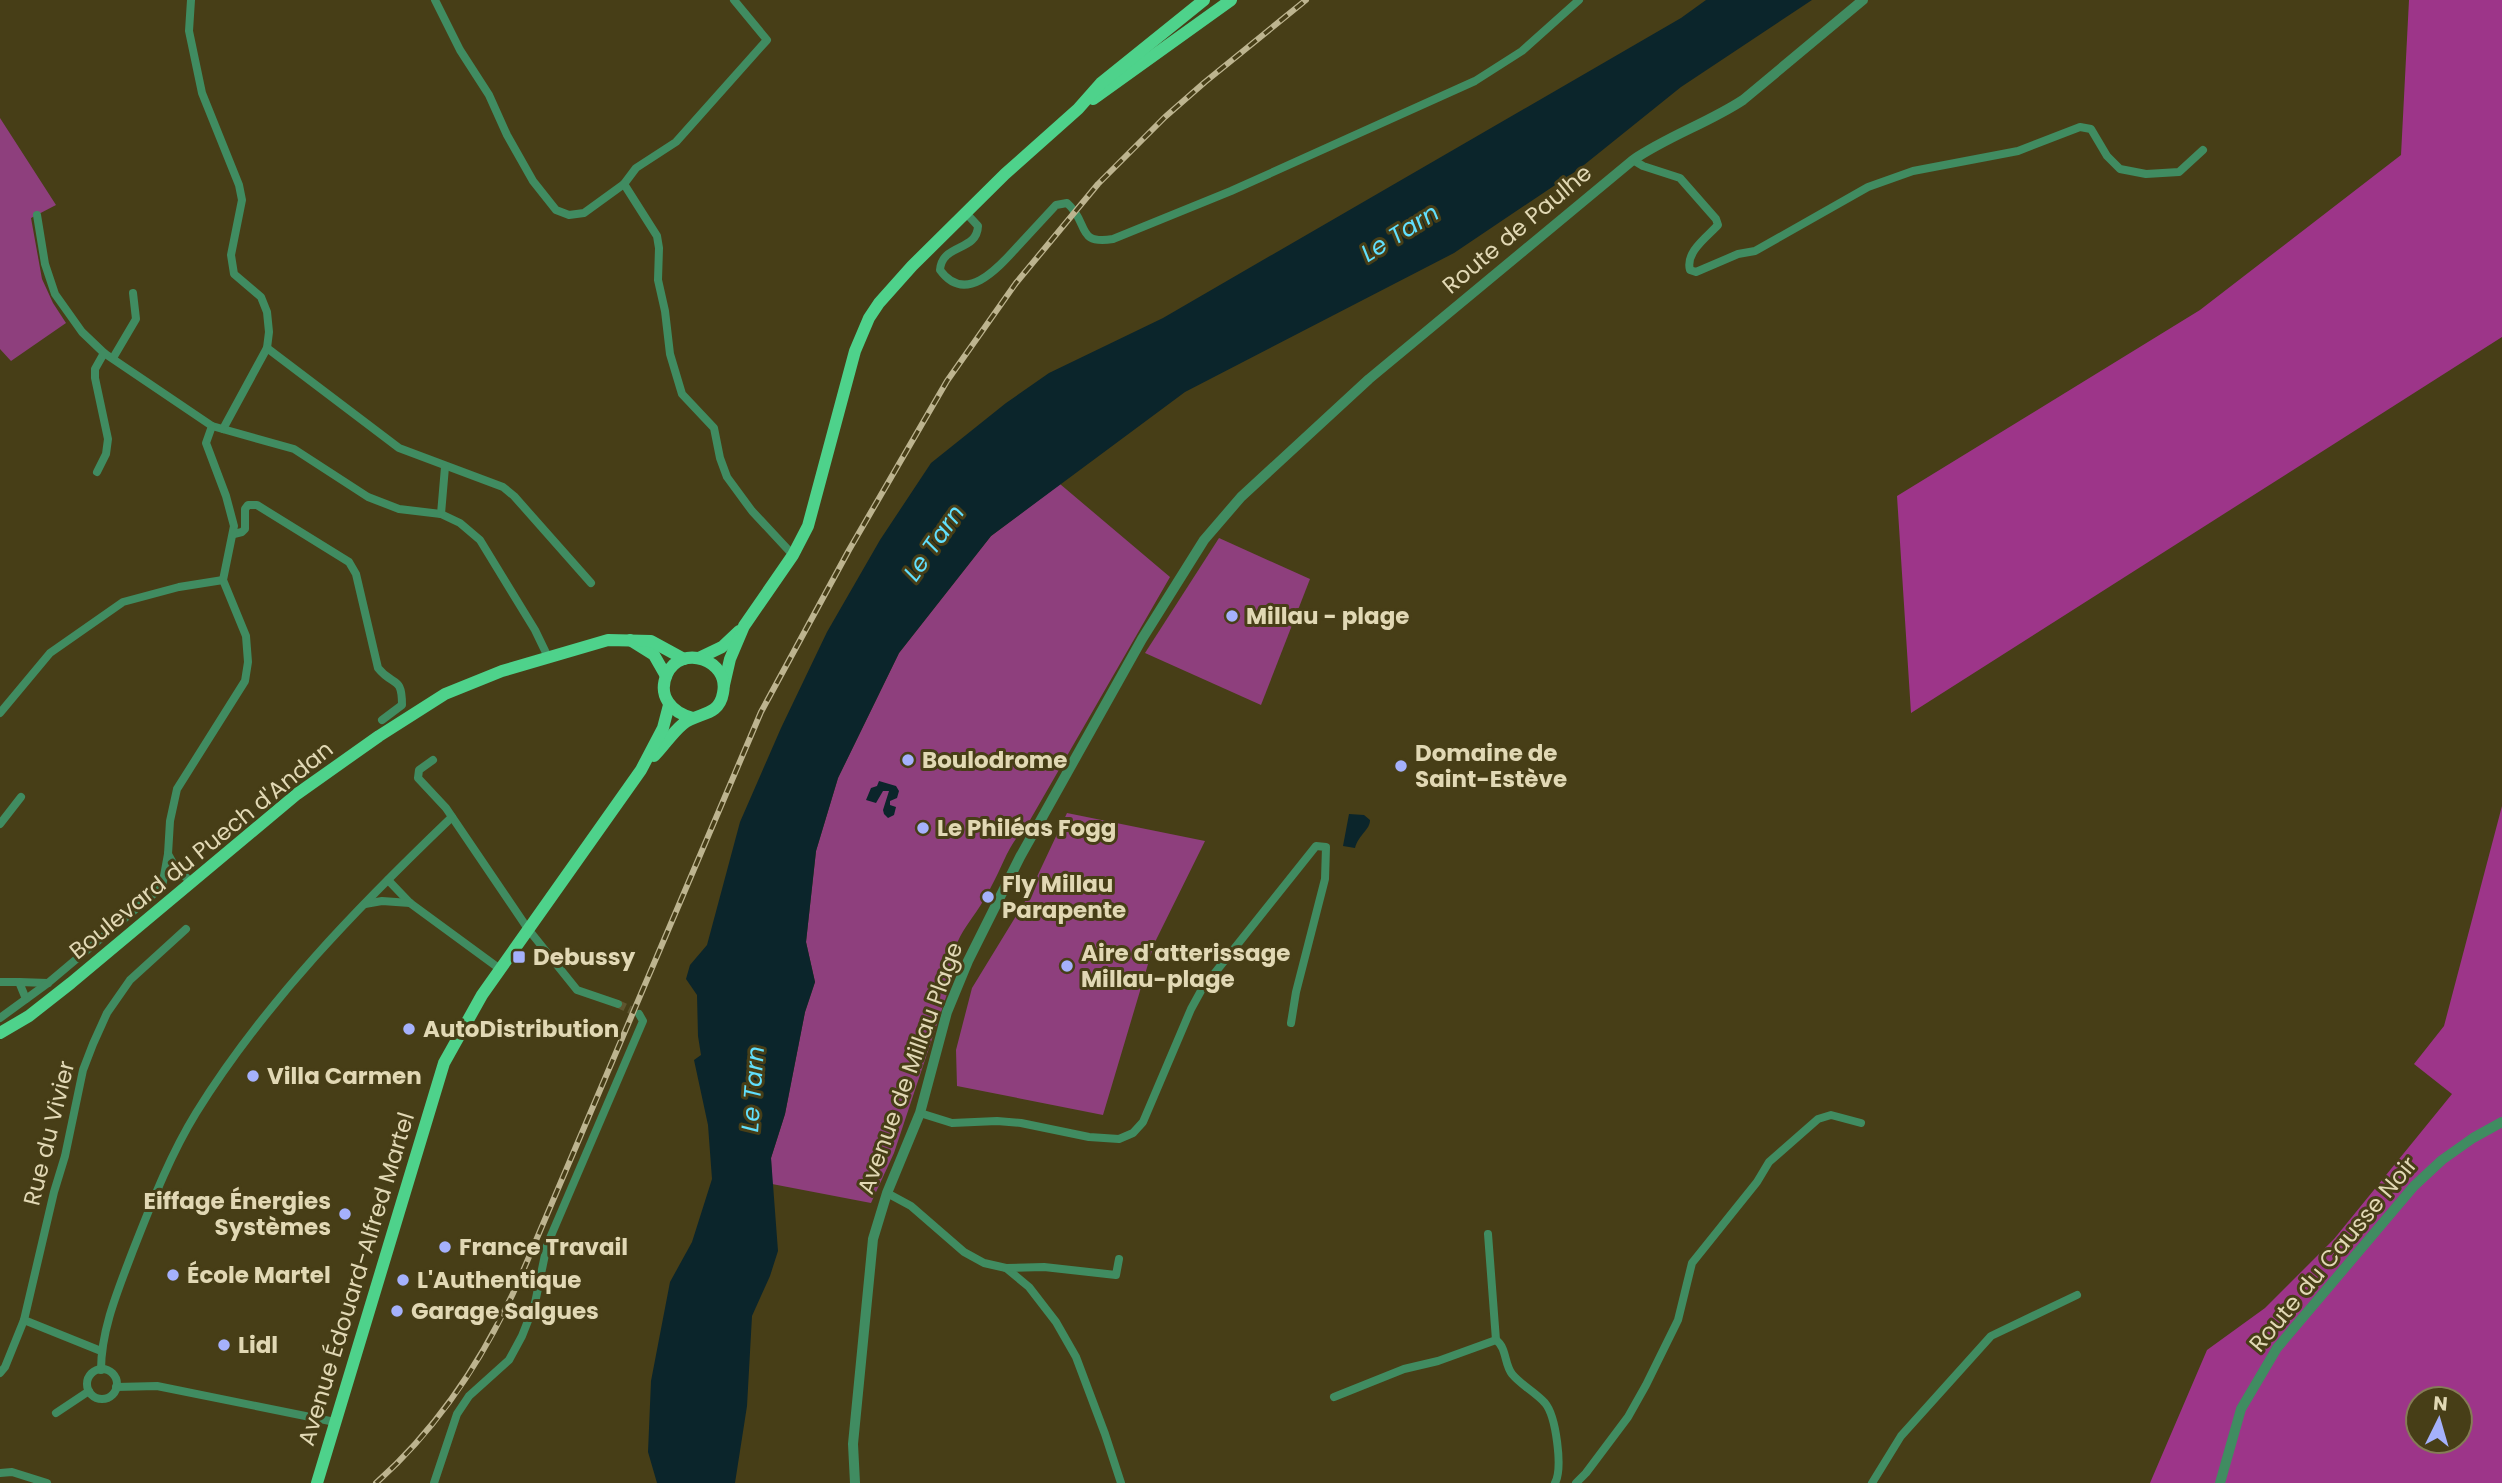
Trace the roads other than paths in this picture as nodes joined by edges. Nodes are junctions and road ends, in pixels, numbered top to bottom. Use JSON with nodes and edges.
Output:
{"nodes":[{"id":1,"x":191,"y":0,"type":"edge"},
{"id":2,"x":435,"y":0,"type":"edge"},
{"id":3,"x":734,"y":0,"type":"edge"},
{"id":4,"x":1204,"y":0,"type":"edge"},
{"id":5,"x":1231,"y":0,"type":"edge"},
{"id":6,"x":1579,"y":0,"type":"edge"},
{"id":7,"x":1863,"y":0,"type":"edge"},
{"id":8,"x":1214,"y":5,"type":"edge"},
{"id":9,"x":1078,"y":109,"type":"junction"},
{"id":10,"x":2203,"y":150,"type":"dead end"},
{"id":11,"x":1633,"y":160,"type":"junction"},
{"id":12,"x":624,"y":184,"type":"junction"},
{"id":13,"x":966,"y":213,"type":"junction"},
{"id":14,"x":37,"y":215,"type":"dead end"},
{"id":15,"x":133,"y":293,"type":"dead end"},
{"id":16,"x":267,"y":348,"type":"junction"},
{"id":17,"x":104,"y":353,"type":"junction"},
{"id":18,"x":113,"y":358,"type":"junction"},
{"id":19,"x":212,"y":426,"type":"junction"},
{"id":20,"x":223,"y":429,"type":"junction"},
{"id":21,"x":444,"y":467,"type":"junction"},
{"id":22,"x":97,"y":472,"type":"dead end"},
{"id":23,"x":441,"y":514,"type":"junction"},
{"id":24,"x":1220,"y":520,"type":"joint"},
{"id":25,"x":233,"y":534,"type":"junction"},
{"id":26,"x":793,"y":555,"type":"junction"},
{"id":27,"x":223,"y":580,"type":"junction"},
{"id":28,"x":591,"y":583,"type":"dead end"},
{"id":29,"x":744,"y":626,"type":"junction"},
{"id":30,"x":629,"y":640,"type":"junction"},
{"id":31,"x":548,"y":657,"type":"junction"},
{"id":32,"x":699,"y":658,"type":"junction"},
{"id":33,"x":684,"y":659,"type":"junction"},
{"id":34,"x":666,"y":676,"type":"junction"},
{"id":35,"x":724,"y":685,"type":"junction"},
{"id":36,"x":669,"y":705,"type":"junction"},
{"id":37,"x":0,"y":713,"type":"edge"},
{"id":38,"x":692,"y":718,"type":"junction"},
{"id":39,"x":382,"y":720,"type":"dead end"},
{"id":40,"x":433,"y":760,"type":"dead end"},
{"id":41,"x":641,"y":770,"type":"junction"},
{"id":42,"x":21,"y":797,"type":"dead end"},
{"id":43,"x":452,"y":817,"type":"junction"},
{"id":44,"x":0,"y":824,"type":"edge"},
{"id":45,"x":168,"y":854,"type":"junction"},
{"id":46,"x":388,"y":880,"type":"junction"},
{"id":47,"x":191,"y":882,"type":"junction"},
{"id":48,"x":411,"y":903,"type":"junction"},
{"id":49,"x":363,"y":904,"type":"junction"},
{"id":50,"x":186,"y":929,"type":"dead end"},
{"id":51,"x":528,"y":929,"type":"junction"},
{"id":52,"x":500,"y":969,"type":"junction"},
{"id":53,"x":0,"y":982,"type":"edge"},
{"id":54,"x":19,"y":982,"type":"junction"},
{"id":55,"x":48,"y":984,"type":"junction"},
{"id":56,"x":26,"y":999,"type":"junction"},
{"id":57,"x":618,"y":1004,"type":"tunnel mouth"},
{"id":58,"x":639,"y":1014,"type":"dead end"},
{"id":59,"x":0,"y":1018,"type":"edge"},
{"id":60,"x":1291,"y":1023,"type":"dead end"},
{"id":61,"x":0,"y":1033,"type":"edge"},
{"id":62,"x":920,"y":1113,"type":"junction"},
{"id":63,"x":2502,"y":1122,"type":"edge"},
{"id":64,"x":1861,"y":1123,"type":"dead end"},
{"id":65,"x":887,"y":1193,"type":"junction"},
{"id":66,"x":1489,"y":1234,"type":"dead end"},
{"id":67,"x":1119,"y":1259,"type":"dead end"},
{"id":68,"x":1006,"y":1268,"type":"junction"},
{"id":69,"x":2077,"y":1295,"type":"dead end"},
{"id":70,"x":24,"y":1320,"type":"junction"},
{"id":71,"x":1496,"y":1340,"type":"junction"},
{"id":72,"x":101,"y":1351,"type":"junction"},
{"id":73,"x":101,"y":1370,"type":"junction"},
{"id":74,"x":0,"y":1373,"type":"edge"},
{"id":75,"x":116,"y":1387,"type":"junction"},
{"id":76,"x":89,"y":1391,"type":"junction"},
{"id":77,"x":1334,"y":1397,"type":"dead end"},
{"id":78,"x":56,"y":1413,"type":"dead end"},
{"id":79,"x":335,"y":1422,"type":"junction"},
{"id":80,"x":0,"y":1473,"type":"edge"},
{"id":81,"x":47,"y":1483,"type":"edge"},
{"id":82,"x":317,"y":1483,"type":"edge"},
{"id":83,"x":434,"y":1483,"type":"edge"},
{"id":84,"x":855,"y":1483,"type":"edge"},
{"id":85,"x":1121,"y":1483,"type":"edge"},
{"id":86,"x":1555,"y":1483,"type":"edge"},
{"id":87,"x":1576,"y":1483,"type":"edge"},
{"id":88,"x":1872,"y":1483,"type":"edge"},
{"id":89,"x":2220,"y":1483,"type":"edge"}],
"edges":[{"from":1,"to":16,"type":"street"},
{"from":2,"to":12,"type":"street"},
{"from":3,"to":12,"type":"street"},
{"from":4,"to":9,"type":"main road"},
{"from":5,"to":8,"type":"main road"},
{"from":6,"to":13,"type":"street"},
{"from":7,"to":11,"type":"street","name":"Route de Paulhe"},
{"from":8,"to":9,"type":"main road"},
{"from":9,"to":13,"type":"main road"},
{"from":10,"to":11,"type":"street"},
{"from":11,"to":24,"type":"street","name":"Route de Paulhe"},
{"from":12,"to":26,"type":"street"},
{"from":13,"to":26,"type":"main road"},
{"from":14,"to":17,"type":"street"},
{"from":15,"to":18,"type":"street"},
{"from":16,"to":20,"type":"street"},
{"from":16,"to":21,"type":"street"},
{"from":17,"to":18,"type":"street"},
{"from":17,"to":22,"type":"street"},
{"from":18,"to":19,"type":"street"},
{"from":19,"to":20,"type":"street"},
{"from":19,"to":25,"type":"street"},
{"from":20,"to":23,"type":"street"},
{"from":21,"to":23,"type":"street"},
{"from":21,"to":28,"type":"street"},
{"from":23,"to":31,"type":"street"},
{"from":24,"to":62,"type":"street","name":"Avenue de Millau Plage"},
{"from":25,"to":27,"type":"street"},
{"from":25,"to":39,"type":"street"},
{"from":26,"to":29,"type":"main road"},
{"from":27,"to":37,"type":"street"},
{"from":27,"to":45,"type":"street"},
{"from":29,"to":32,"type":"main road"},
{"from":29,"to":35,"type":"main road"},
{"from":30,"to":31,"type":"main road","name":"Boulevard du Puech d'Andan"},
{"from":30,"to":33,"type":"main road","name":"Boulevard du Puech d'Andan"},
{"from":30,"to":34,"type":"main road"},
{"from":31,"to":47,"type":"main road","name":"Boulevard du Puech d'Andan"},
{"from":32,"to":33,"type":"main road"},
{"from":32,"to":35,"type":"main road"},
{"from":33,"to":34,"type":"main road"},
{"from":34,"to":36,"type":"main road"},
{"from":35,"to":38,"type":"main road"},
{"from":36,"to":38,"type":"main road"},
{"from":36,"to":41,"type":"main road","name":"Avenue Édouard-Alfred Martel"},
{"from":38,"to":41,"type":"main road","name":"Avenue Édouard-Alfred Martel"},
{"from":40,"to":43,"type":"street"},
{"from":41,"to":51,"type":"main road","name":"Avenue Édouard-Alfred Martel"},
{"from":42,"to":44,"type":"street"},
{"from":43,"to":46,"type":"street"},
{"from":43,"to":51,"type":"street"},
{"from":45,"to":47,"type":"street"},
{"from":45,"to":55,"type":"street"},
{"from":46,"to":48,"type":"street"},
{"from":46,"to":49,"type":"street"},
{"from":47,"to":61,"type":"main road","name":"Boulevard du Puech d'Andan"},
{"from":48,"to":49,"type":"street"},
{"from":48,"to":52,"type":"street"},
{"from":49,"to":72,"type":"street"},
{"from":50,"to":70,"type":"street","name":"Rue du Vivier"},
{"from":51,"to":52,"type":"main road","name":"Avenue Édouard-Alfred Martel"},
{"from":51,"to":57,"type":"street"},
{"from":52,"to":79,"type":"main road","name":"Avenue Édouard-Alfred Martel"},
{"from":53,"to":54,"type":"street"},
{"from":54,"to":55,"type":"street"},
{"from":54,"to":56,"type":"street"},
{"from":55,"to":56,"type":"street"},
{"from":56,"to":59,"type":"street"},
{"from":58,"to":83,"type":"street"},
{"from":60,"to":62,"type":"street"},
{"from":62,"to":65,"type":"street","name":"Avenue de Millau Plage"},
{"from":63,"to":89,"type":"street","name":"Route du Causse Noir"},
{"from":64,"to":87,"type":"street"},
{"from":65,"to":68,"type":"street"},
{"from":65,"to":84,"type":"street","name":"Avenue de Millau Plage"},
{"from":66,"to":71,"type":"street"},
{"from":67,"to":68,"type":"street"},
{"from":68,"to":85,"type":"street"},
{"from":69,"to":88,"type":"street"},
{"from":70,"to":72,"type":"street"},
{"from":70,"to":74,"type":"street","name":"Rue du Vivier"},
{"from":71,"to":77,"type":"street"},
{"from":71,"to":86,"type":"street"},
{"from":72,"to":73,"type":"street"},
{"from":73,"to":75,"type":"street"},
{"from":73,"to":76,"type":"street"},
{"from":75,"to":76,"type":"street"},
{"from":75,"to":79,"type":"street"},
{"from":76,"to":78,"type":"street"},
{"from":79,"to":82,"type":"main road","name":"Avenue Édouard-Alfred Martel"},
{"from":80,"to":81,"type":"street"}]}
